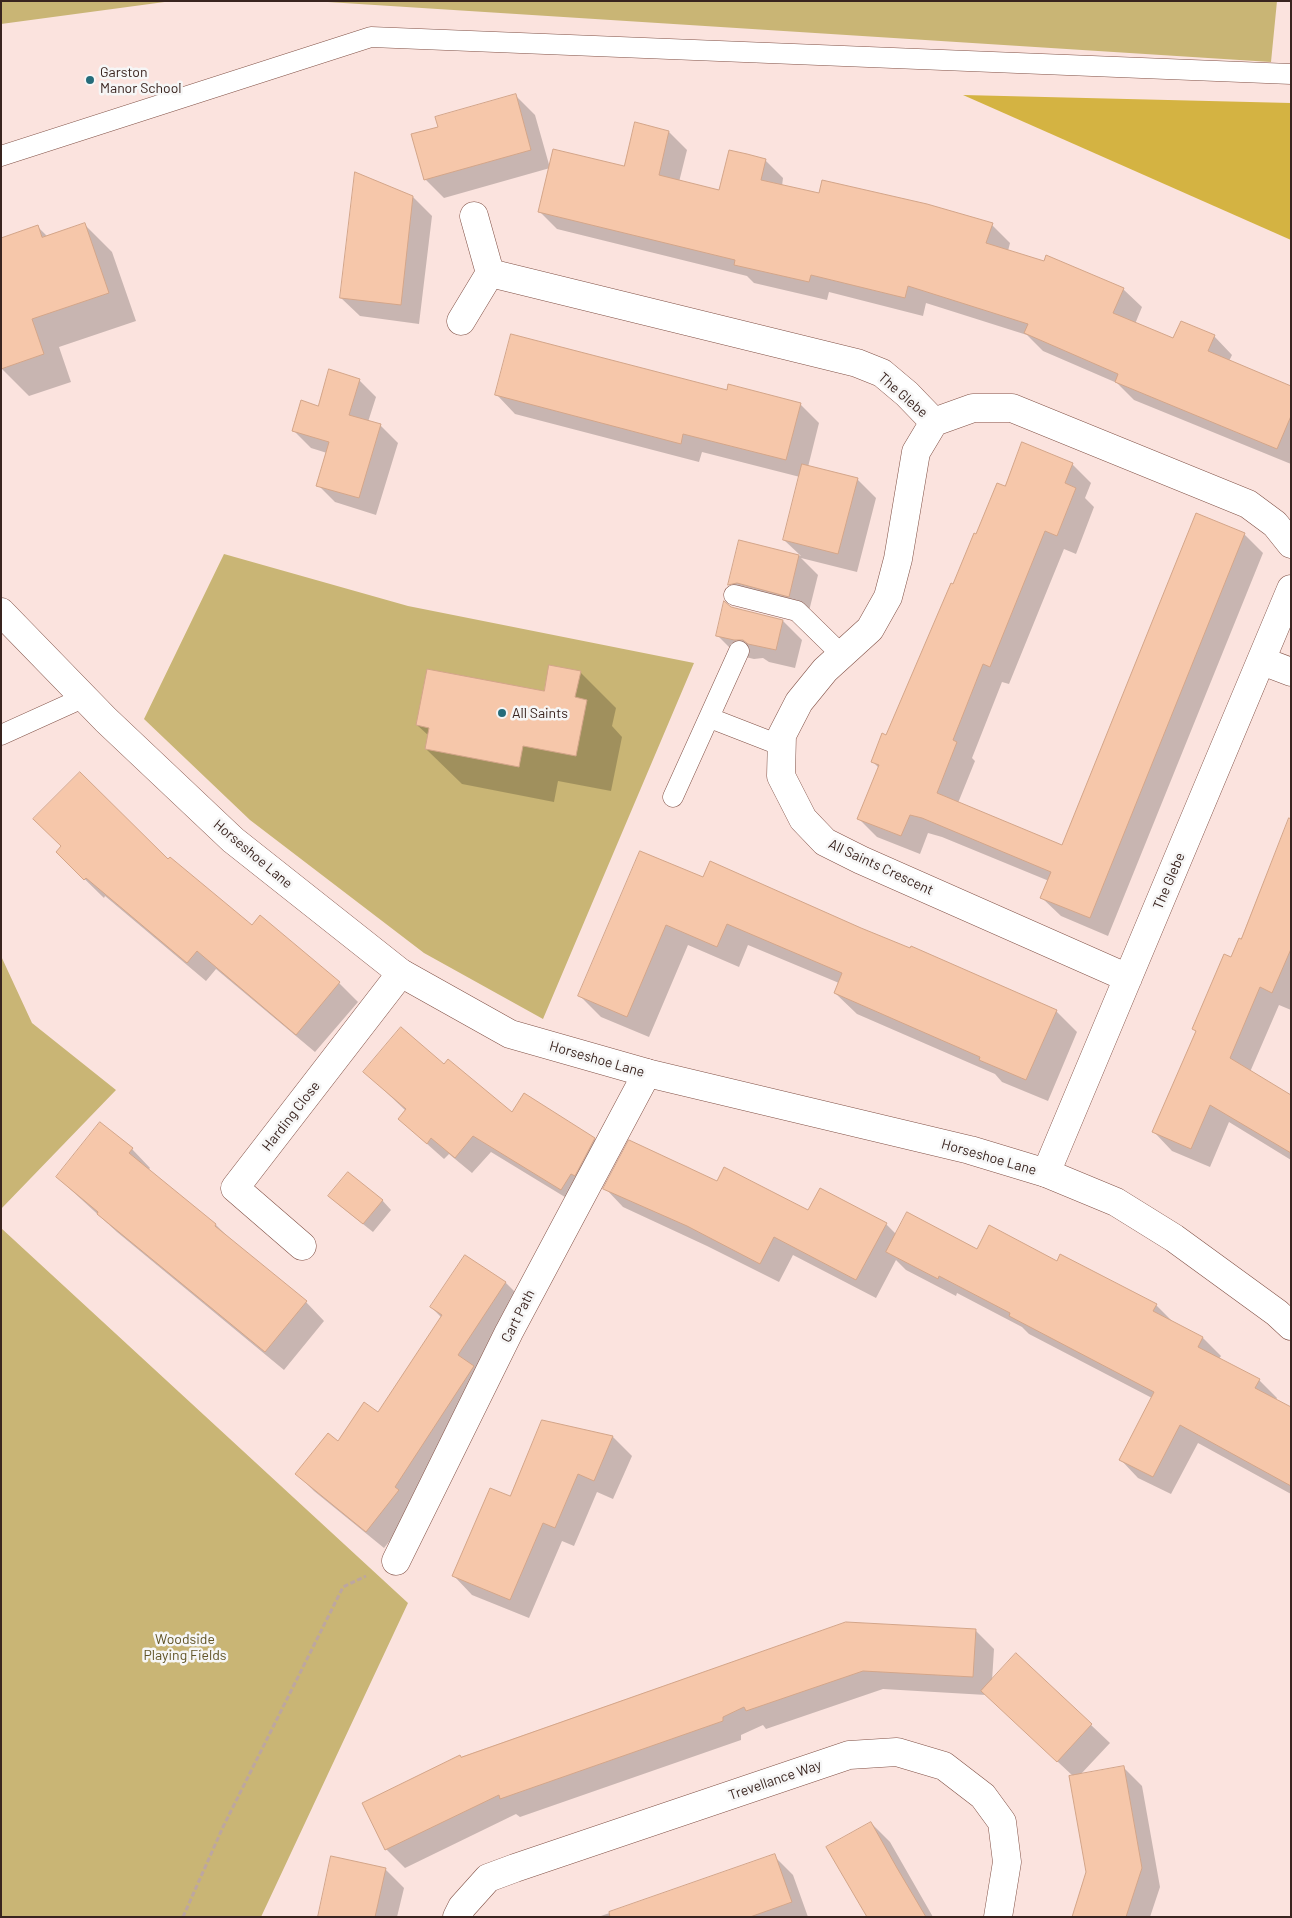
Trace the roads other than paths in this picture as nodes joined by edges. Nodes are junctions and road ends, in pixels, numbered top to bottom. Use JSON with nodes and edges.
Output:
{"nodes":[{"id":1,"x":1291,"y":74,"type":"edge"},
{"id":2,"x":1,"y":156,"type":"edge"},
{"id":3,"x":474,"y":216,"type":"dead end"},
{"id":4,"x":490,"y":273,"type":"junction"},
{"id":5,"x":461,"y":321,"type":"dead end"},
{"id":6,"x":934,"y":422,"type":"junction"},
{"id":7,"x":1291,"y":544,"type":"edge"},
{"id":8,"x":1291,"y":588,"type":"edge"},
{"id":9,"x":734,"y":595,"type":"dead end"},
{"id":10,"x":1,"y":612,"type":"edge"},
{"id":11,"x":739,"y":651,"type":"dead end"},
{"id":12,"x":842,"y":655,"type":"junction"},
{"id":13,"x":1262,"y":661,"type":"junction"},
{"id":14,"x":1291,"y":672,"type":"edge"},
{"id":15,"x":85,"y":696,"type":"junction"},
{"id":16,"x":710,"y":718,"type":"junction"},
{"id":17,"x":1,"y":735,"type":"edge"},
{"id":18,"x":782,"y":746,"type":"junction"},
{"id":19,"x":672,"y":797,"type":"dead end"},
{"id":20,"x":401,"y":973,"type":"junction"},
{"id":21,"x":1128,"y":978,"type":"junction"},
{"id":22,"x":647,"y":1073,"type":"junction"},
{"id":23,"x":1046,"y":1173,"type":"junction"},
{"id":24,"x":302,"y":1246,"type":"dead end"},
{"id":25,"x":1291,"y":1326,"type":"edge"},
{"id":26,"x":396,"y":1562,"type":"road end"},
{"id":27,"x":457,"y":1917,"type":"edge"},
{"id":28,"x":998,"y":1917,"type":"edge"}],
"edges":[{"from":1,"to":2,"type":"lane"},
{"from":3,"to":4,"type":"street"},
{"from":4,"to":5,"type":"street"},
{"from":4,"to":6,"type":"street","name":"The Glebe"},
{"from":6,"to":7,"type":"street","name":"The Glebe"},
{"from":6,"to":12,"type":"street","name":"All Saints Crescent"},
{"from":8,"to":13,"type":"street","name":"The Glebe"},
{"from":9,"to":12,"type":"lane"},
{"from":10,"to":15,"type":"street","name":"Horseshoe Lane"},
{"from":11,"to":16,"type":"lane"},
{"from":12,"to":18,"type":"street","name":"All Saints Crescent"},
{"from":13,"to":14,"type":"street"},
{"from":13,"to":21,"type":"street","name":"The Glebe"},
{"from":15,"to":17,"type":"lane"},
{"from":15,"to":20,"type":"street","name":"Horseshoe Lane"},
{"from":16,"to":18,"type":"lane"},
{"from":16,"to":19,"type":"lane"},
{"from":18,"to":21,"type":"street","name":"All Saints Crescent"},
{"from":20,"to":22,"type":"street","name":"Horseshoe Lane"},
{"from":20,"to":24,"type":"street","name":"Harding Close"},
{"from":21,"to":23,"type":"street","name":"The Glebe"},
{"from":22,"to":23,"type":"street","name":"Horseshoe Lane"},
{"from":22,"to":26,"type":"street","name":"Cart Path"},
{"from":23,"to":25,"type":"street","name":"Horseshoe Lane"},
{"from":27,"to":28,"type":"street","name":"Trevellance Way"}]}
